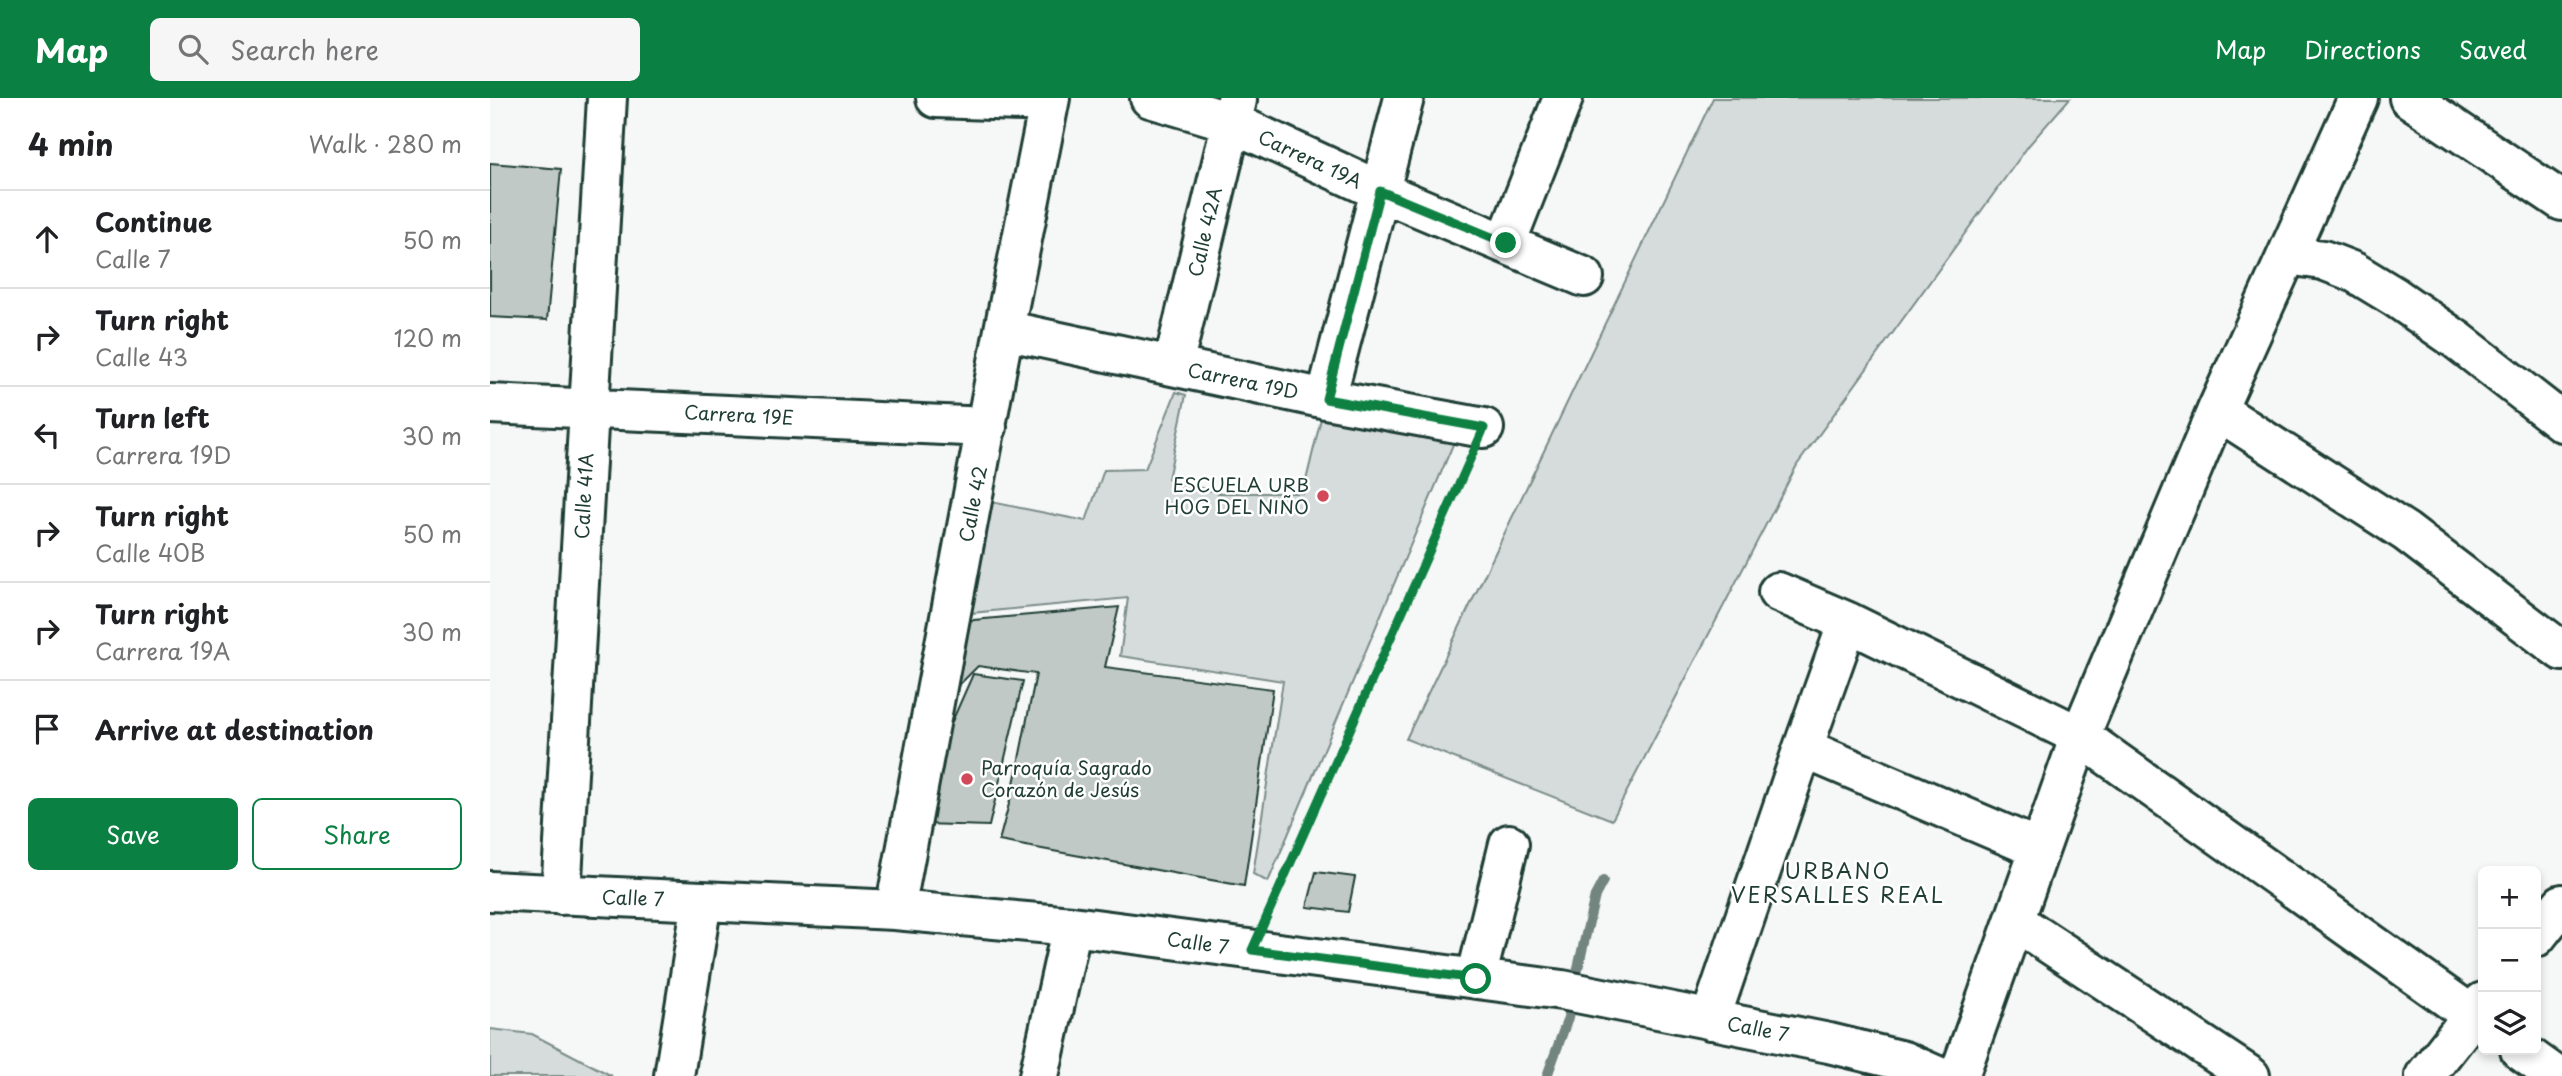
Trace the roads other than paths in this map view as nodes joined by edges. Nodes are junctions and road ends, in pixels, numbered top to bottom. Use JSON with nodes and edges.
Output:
{"nodes":[{"id":1,"x":607,"y":98,"type":"edge"},
{"id":2,"x":936,"y":98,"type":"edge"},
{"id":3,"x":1150,"y":98,"type":"edge"},
{"id":4,"x":1404,"y":98,"type":"edge"},
{"id":5,"x":1563,"y":98,"type":"edge"},
{"id":6,"x":2358,"y":98,"type":"edge"},
{"id":7,"x":2409,"y":98,"type":"edge"},
{"id":8,"x":1049,"y":100,"type":"edge"},
{"id":9,"x":1235,"y":110,"type":"edge"},
{"id":10,"x":1380,"y":191,"type":"junction"},
{"id":11,"x":2562,"y":201,"type":"edge"},
{"id":12,"x":1506,"y":243,"type":"junction"},
{"id":13,"x":2287,"y":255,"type":"junction"},
{"id":14,"x":1584,"y":277,"type":"dead end"},
{"id":15,"x":1004,"y":330,"type":"junction"},
{"id":16,"x":1173,"y":366,"type":"junction"},
{"id":17,"x":1326,"y":399,"type":"junction"},
{"id":18,"x":490,"y":404,"type":"edge"},
{"id":19,"x":590,"y":408,"type":"junction"},
{"id":20,"x":2217,"y":410,"type":"junction"},
{"id":21,"x":2562,"y":422,"type":"edge"},
{"id":22,"x":987,"y":427,"type":"junction"},
{"id":23,"x":1484,"y":428,"type":"road end"},
{"id":24,"x":1777,"y":592,"type":"dead end"},
{"id":25,"x":1848,"y":622,"type":"junction"},
{"id":26,"x":2562,"y":651,"type":"edge"},
{"id":27,"x":2080,"y":736,"type":"junction"},
{"id":28,"x":1802,"y":748,"type":"junction"},
{"id":29,"x":1509,"y":844,"type":"dead end"},
{"id":30,"x":2039,"y":849,"type":"junction"},
{"id":31,"x":490,"y":891,"type":"edge"},
{"id":32,"x":561,"y":895,"type":"junction"},
{"id":33,"x":702,"y":901,"type":"junction"},
{"id":34,"x":2562,"y":904,"type":"edge"},
{"id":35,"x":895,"y":910,"type":"junction"},
{"id":36,"x":2015,"y":921,"type":"junction"},
{"id":37,"x":1072,"y":926,"type":"junction"},
{"id":38,"x":2541,"y":931,"type":"edge"},
{"id":39,"x":1476,"y":979,"type":"junction"},
{"id":40,"x":2478,"y":1013,"type":"edge"},
{"id":41,"x":2478,"y":1016,"type":"edge"},
{"id":42,"x":1710,"y":1020,"type":"junction"},
{"id":43,"x":2527,"y":1055,"type":"edge"},
{"id":44,"x":674,"y":1076,"type":"edge"},
{"id":45,"x":1039,"y":1076,"type":"edge"},
{"id":46,"x":1937,"y":1076,"type":"edge"},
{"id":47,"x":1959,"y":1076,"type":"edge"},
{"id":48,"x":2250,"y":1076,"type":"edge"},
{"id":49,"x":2425,"y":1076,"type":"edge"},
{"id":50,"x":2556,"y":1076,"type":"edge"}],
"edges":[{"from":1,"to":19,"type":"street","name":"Calle 41A"},
{"from":2,"to":8,"type":"street"},
{"from":3,"to":9,"type":"street","name":"Carrera 19A"},
{"from":4,"to":10,"type":"street"},
{"from":5,"to":12,"type":"street"},
{"from":6,"to":13,"type":"street"},
{"from":7,"to":11,"type":"street"},
{"from":8,"to":15,"type":"street","name":"Calle 42"},
{"from":9,"to":10,"type":"street","name":"Carrera 19A"},
{"from":9,"to":16,"type":"street","name":"Calle 42A"},
{"from":10,"to":12,"type":"street","name":"Carrera 19A"},
{"from":10,"to":17,"type":"street"},
{"from":12,"to":14,"type":"street","name":"Carrera 19A"},
{"from":13,"to":20,"type":"street"},
{"from":13,"to":21,"type":"street"},
{"from":15,"to":16,"type":"street","name":"Carrera 19D"},
{"from":15,"to":22,"type":"street","name":"Calle 42"},
{"from":16,"to":17,"type":"street","name":"Carrera 19D"},
{"from":17,"to":23,"type":"street","name":"Carrera 19D"},
{"from":18,"to":19,"type":"street","name":"Carrera 19E"},
{"from":19,"to":22,"type":"street","name":"Carrera 19E"},
{"from":19,"to":32,"type":"street","name":"Calle 41A"},
{"from":20,"to":26,"type":"street"},
{"from":20,"to":27,"type":"street"},
{"from":22,"to":35,"type":"street","name":"Calle 42"},
{"from":24,"to":25,"type":"street"},
{"from":25,"to":27,"type":"street"},
{"from":25,"to":28,"type":"street"},
{"from":27,"to":30,"type":"street"},
{"from":27,"to":40,"type":"street"},
{"from":28,"to":30,"type":"street"},
{"from":28,"to":42,"type":"street"},
{"from":29,"to":39,"type":"street"},
{"from":30,"to":36,"type":"street"},
{"from":31,"to":32,"type":"street","name":"Calle 7"},
{"from":32,"to":33,"type":"street","name":"Calle 7"},
{"from":33,"to":35,"type":"street","name":"Calle 7"},
{"from":33,"to":44,"type":"street"},
{"from":34,"to":38,"type":"street"},
{"from":35,"to":37,"type":"street","name":"Calle 7"},
{"from":36,"to":47,"type":"street"},
{"from":36,"to":48,"type":"street"},
{"from":37,"to":39,"type":"street","name":"Calle 7"},
{"from":37,"to":45,"type":"street"},
{"from":39,"to":42,"type":"street","name":"Calle 7"},
{"from":41,"to":49,"type":"street"},
{"from":42,"to":46,"type":"street","name":"Calle 7"},
{"from":43,"to":50,"type":"street"}]}
